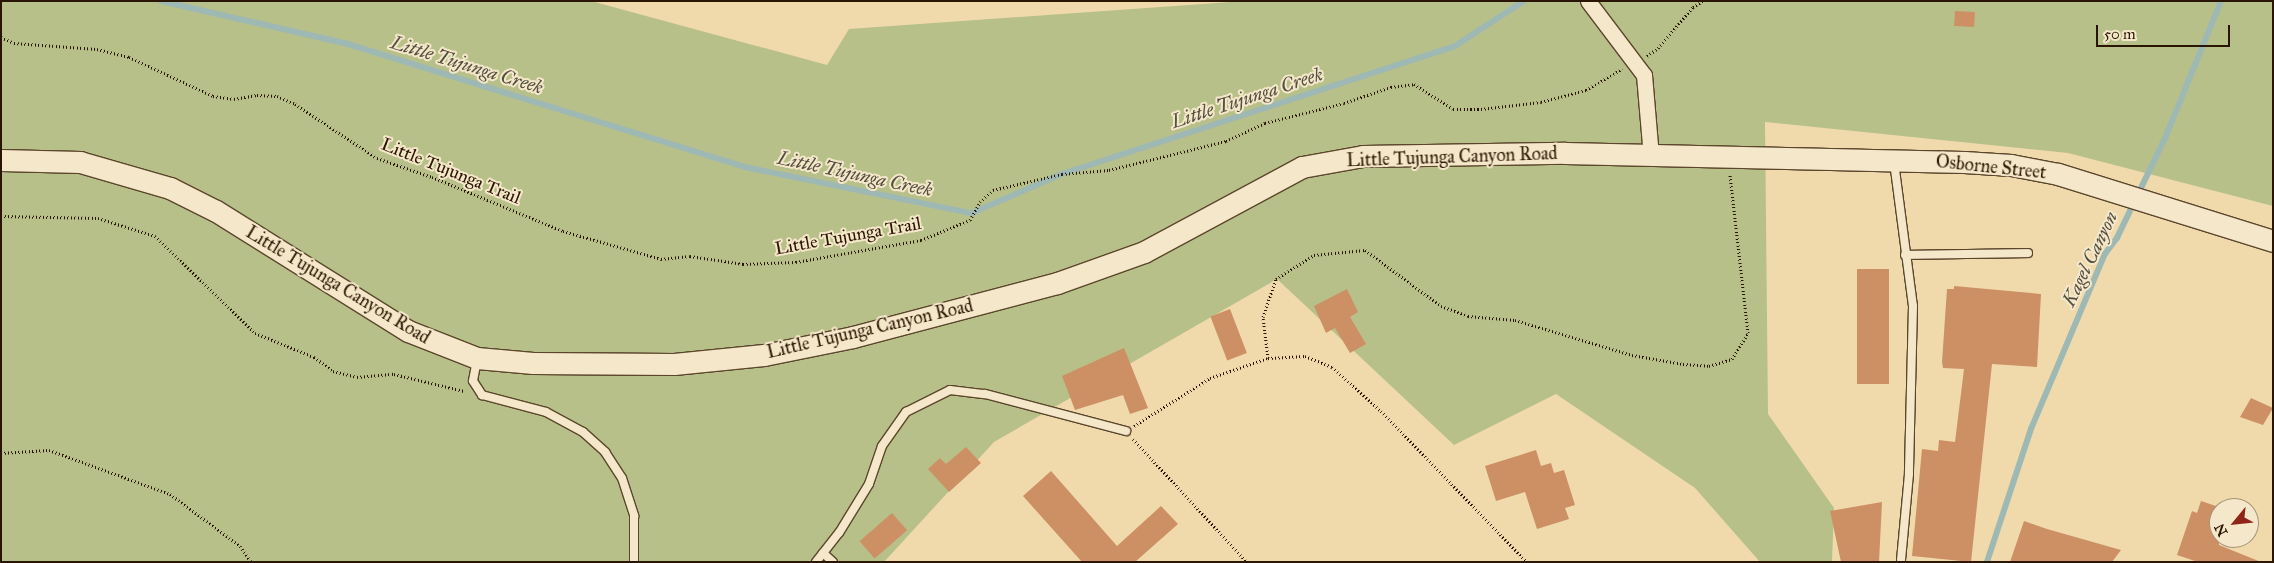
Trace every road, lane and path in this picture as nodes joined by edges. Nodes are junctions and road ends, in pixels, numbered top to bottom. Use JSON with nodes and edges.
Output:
{"nodes":[{"id":1,"x":1588,"y":1,"type":"edge"},
{"id":2,"x":1704,"y":1,"type":"edge"},
{"id":3,"x":1,"y":37,"type":"edge"},
{"id":4,"x":1636,"y":63,"type":"junction"},
{"id":5,"x":1651,"y":157,"type":"junction"},
{"id":6,"x":1728,"y":158,"type":"junction"},
{"id":7,"x":1758,"y":158,"type":"joint"},
{"id":8,"x":1,"y":160,"type":"edge"},
{"id":9,"x":1893,"y":160,"type":"junction"},
{"id":10,"x":1,"y":216,"type":"edge"},
{"id":11,"x":2273,"y":241,"type":"edge"},
{"id":12,"x":2028,"y":253,"type":"dead end"},
{"id":13,"x":1905,"y":255,"type":"junction"},
{"id":14,"x":477,"y":358,"type":"junction"},
{"id":15,"x":1268,"y":358,"type":"junction"},
{"id":16,"x":482,"y":395,"type":"junction"},
{"id":17,"x":1126,"y":431,"type":"junction"},
{"id":18,"x":1,"y":453,"type":"edge"},
{"id":19,"x":823,"y":553,"type":"junction"},
{"id":20,"x":1901,"y":560,"type":"dead end"},
{"id":21,"x":251,"y":562,"type":"edge"},
{"id":22,"x":634,"y":562,"type":"edge"},
{"id":23,"x":816,"y":562,"type":"edge"},
{"id":24,"x":832,"y":562,"type":"edge"},
{"id":25,"x":1247,"y":562,"type":"edge"},
{"id":26,"x":1527,"y":562,"type":"edge"}],
"edges":[{"from":1,"to":4,"type":"street"},
{"from":2,"to":4,"type":"path","name":"Little Tujunga Trail"},
{"from":3,"to":4,"type":"path","name":"Little Tujunga Trail"},
{"from":4,"to":5,"type":"street"},
{"from":5,"to":6,"type":"main road","name":"Little Tujunga Canyon Road"},
{"from":5,"to":14,"type":"main road","name":"Little Tujunga Canyon Road"},
{"from":6,"to":7,"type":"main road","name":"Little Tujunga Canyon Road"},
{"from":6,"to":15,"type":"path"},
{"from":7,"to":9,"type":"main road","name":"Osborne Street"},
{"from":8,"to":14,"type":"main road","name":"Little Tujunga Canyon Road"},
{"from":9,"to":11,"type":"main road","name":"Osborne Street"},
{"from":9,"to":13,"type":"lane"},
{"from":10,"to":16,"type":"path"},
{"from":12,"to":13,"type":"lane"},
{"from":13,"to":20,"type":"lane"},
{"from":14,"to":16,"type":"lane"},
{"from":15,"to":17,"type":"path"},
{"from":15,"to":26,"type":"path"},
{"from":16,"to":22,"type":"lane"},
{"from":17,"to":19,"type":"lane"},
{"from":17,"to":25,"type":"path"},
{"from":18,"to":21,"type":"path"},
{"from":19,"to":23,"type":"lane"},
{"from":19,"to":24,"type":"lane"}]}
